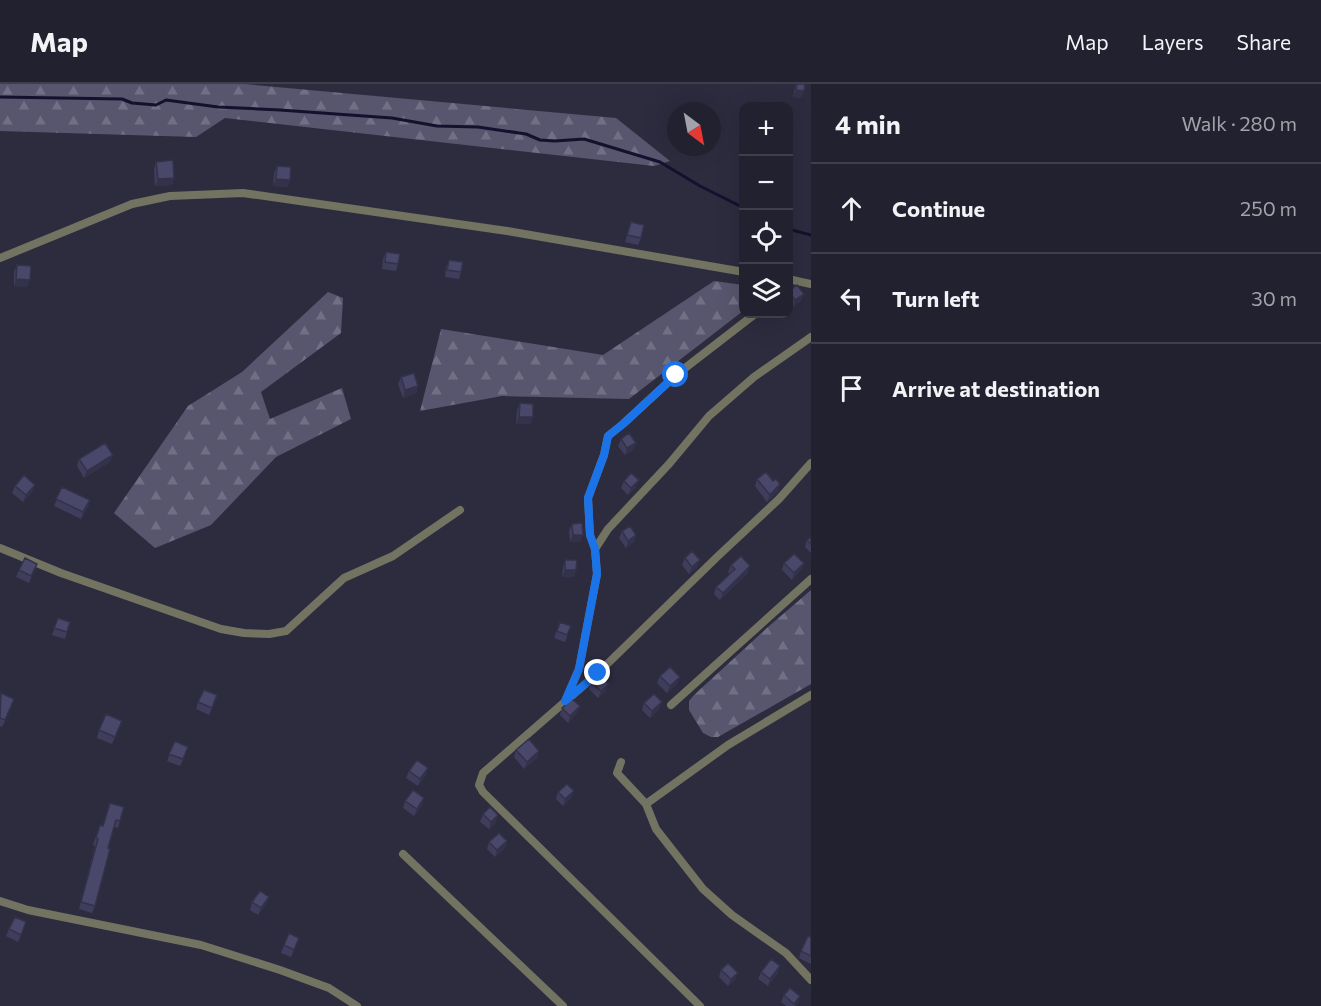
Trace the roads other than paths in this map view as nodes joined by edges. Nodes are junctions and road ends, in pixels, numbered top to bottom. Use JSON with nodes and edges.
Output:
{"nodes":[{"id":1,"x":0,"y":258,"type":"edge"},
{"id":2,"x":739,"y":271,"type":"edge"},
{"id":3,"x":793,"y":280,"type":"edge"},
{"id":4,"x":798,"y":281,"type":"junction"},
{"id":5,"x":811,"y":284,"type":"edge"},
{"id":6,"x":793,"y":285,"type":"edge"},
{"id":7,"x":750,"y":318,"type":"edge"},
{"id":8,"x":811,"y":337,"type":"edge"},
{"id":9,"x":811,"y":464,"type":"edge"},
{"id":10,"x":460,"y":510,"type":"dead end"},
{"id":11,"x":0,"y":548,"type":"edge"},
{"id":12,"x":595,"y":549,"type":"junction"},
{"id":13,"x":811,"y":579,"type":"edge"},
{"id":14,"x":811,"y":694,"type":"edge"},
{"id":15,"x":565,"y":701,"type":"junction"},
{"id":16,"x":671,"y":705,"type":"dead end"},
{"id":17,"x":621,"y":762,"type":"dead end"},
{"id":18,"x":646,"y":804,"type":"junction"},
{"id":19,"x":403,"y":854,"type":"dead end"},
{"id":20,"x":0,"y":901,"type":"edge"},
{"id":21,"x":811,"y":980,"type":"edge"},
{"id":22,"x":357,"y":1006,"type":"edge"},
{"id":23,"x":562,"y":1006,"type":"edge"},
{"id":24,"x":700,"y":1006,"type":"edge"}],
"edges":[{"from":1,"to":2,"type":"street"},
{"from":3,"to":4,"type":"street"},
{"from":4,"to":5,"type":"street"},
{"from":4,"to":6,"type":"street"},
{"from":7,"to":12,"type":"street"},
{"from":8,"to":12,"type":"street"},
{"from":9,"to":15,"type":"street"},
{"from":10,"to":11,"type":"street"},
{"from":12,"to":15,"type":"street"},
{"from":13,"to":16,"type":"street"},
{"from":14,"to":18,"type":"street"},
{"from":15,"to":24,"type":"street"},
{"from":17,"to":18,"type":"street"},
{"from":18,"to":21,"type":"street"},
{"from":19,"to":23,"type":"street"},
{"from":20,"to":22,"type":"street"}]}
